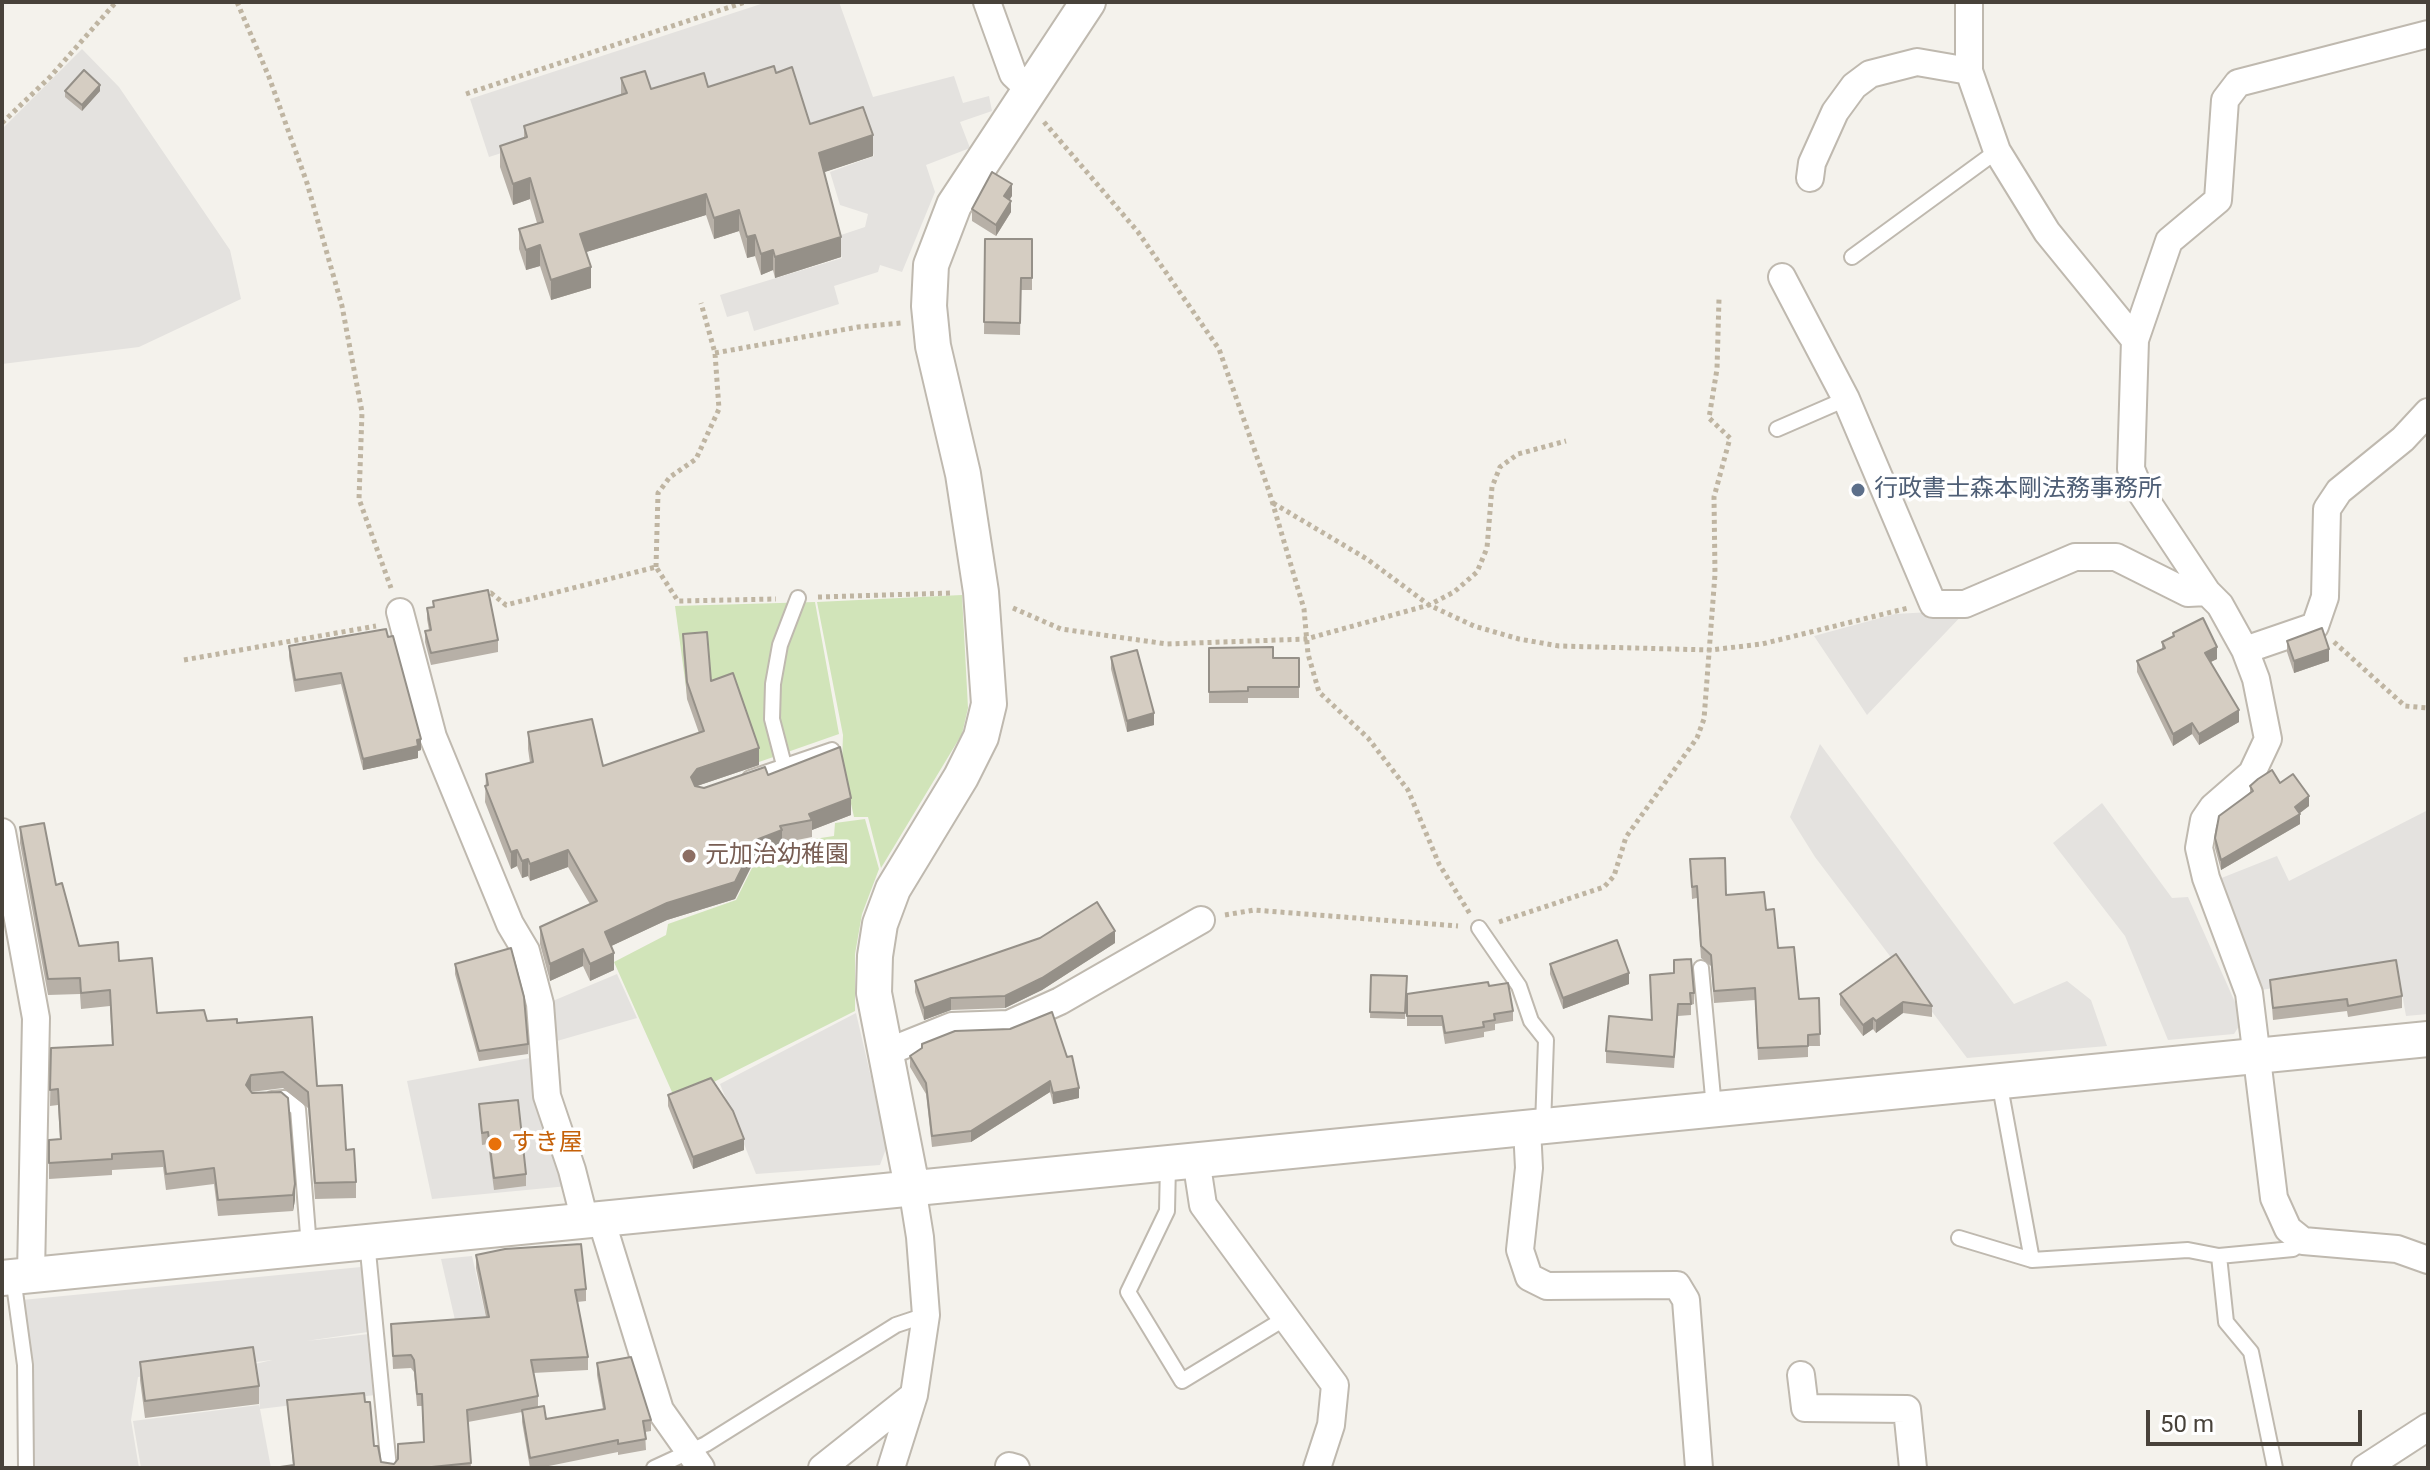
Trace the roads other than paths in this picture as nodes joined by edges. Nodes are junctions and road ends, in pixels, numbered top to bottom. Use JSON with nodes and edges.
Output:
{"nodes":[{"id":1,"x":987,"y":2,"type":"edge"},
{"id":2,"x":1088,"y":2,"type":"edge"},
{"id":3,"x":1969,"y":2,"type":"edge"},
{"id":4,"x":2428,"y":34,"type":"edge"},
{"id":5,"x":1969,"y":71,"type":"junction"},
{"id":6,"x":1027,"y":98,"type":"junction"},
{"id":7,"x":1997,"y":151,"type":"junction"},
{"id":8,"x":1810,"y":178,"type":"dead end"},
{"id":9,"x":1852,"y":257,"type":"dead end"},
{"id":10,"x":1782,"y":277,"type":"dead end"},
{"id":11,"x":2135,"y":340,"type":"junction"},
{"id":12,"x":1846,"y":399,"type":"junction"},
{"id":13,"x":2428,"y":412,"type":"edge"},
{"id":14,"x":1777,"y":429,"type":"dead end"},
{"id":15,"x":2207,"y":592,"type":"junction"},
{"id":16,"x":798,"y":598,"type":"road end"},
{"id":17,"x":401,"y":617,"type":"road end"},
{"id":18,"x":2245,"y":650,"type":"junction"},
{"id":19,"x":832,"y":750,"type":"edge"},
{"id":20,"x":784,"y":765,"type":"junction"},
{"id":21,"x":729,"y":785,"type":"edge"},
{"id":22,"x":2,"y":832,"type":"edge"},
{"id":23,"x":1201,"y":920,"type":"road end"},
{"id":24,"x":1479,"y":928,"type":"road end"},
{"id":25,"x":1701,"y":968,"type":"dead end"},
{"id":26,"x":2428,"y":1039,"type":"edge"},
{"id":27,"x":887,"y":1052,"type":"junction"},
{"id":28,"x":2256,"y":1055,"type":"junction"},
{"id":29,"x":1999,"y":1080,"type":"junction"},
{"id":30,"x":256,"y":1100,"type":"edge"},
{"id":31,"x":1714,"y":1109,"type":"junction"},
{"id":32,"x":1535,"y":1127,"type":"junction"},
{"id":33,"x":1182,"y":1161,"type":"junction"},
{"id":34,"x":912,"y":1187,"type":"junction"},
{"id":35,"x":593,"y":1220,"type":"junction"},
{"id":36,"x":1959,"y":1238,"type":"dead end"},
{"id":37,"x":367,"y":1241,"type":"junction"},
{"id":38,"x":2303,"y":1241,"type":"junction"},
{"id":39,"x":309,"y":1247,"type":"junction"},
{"id":40,"x":2219,"y":1256,"type":"junction"},
{"id":41,"x":2032,"y":1260,"type":"junction"},
{"id":42,"x":2428,"y":1260,"type":"edge"},
{"id":43,"x":15,"y":1276,"type":"edge"},
{"id":44,"x":926,"y":1315,"type":"junction"},
{"id":45,"x":1284,"y":1319,"type":"junction"},
{"id":46,"x":1801,"y":1375,"type":"dead end"},
{"id":47,"x":914,"y":1395,"type":"junction"},
{"id":48,"x":2428,"y":1427,"type":"edge"},
{"id":49,"x":694,"y":1460,"type":"edge"},
{"id":50,"x":26,"y":1468,"type":"edge"},
{"id":51,"x":389,"y":1468,"type":"edge"},
{"id":52,"x":654,"y":1468,"type":"edge"},
{"id":53,"x":822,"y":1468,"type":"edge"},
{"id":54,"x":891,"y":1468,"type":"edge"},
{"id":55,"x":1317,"y":1468,"type":"edge"},
{"id":56,"x":1699,"y":1468,"type":"edge"},
{"id":57,"x":1913,"y":1468,"type":"edge"},
{"id":58,"x":2275,"y":1468,"type":"edge"},
{"id":59,"x":2365,"y":1468,"type":"edge"}],
"edges":[{"from":1,"to":6,"type":"street"},
{"from":2,"to":6,"type":"street"},
{"from":3,"to":5,"type":"street"},
{"from":4,"to":11,"type":"street"},
{"from":5,"to":7,"type":"street"},
{"from":5,"to":8,"type":"street"},
{"from":6,"to":27,"type":"street"},
{"from":7,"to":9,"type":"lane"},
{"from":7,"to":11,"type":"street"},
{"from":10,"to":12,"type":"street"},
{"from":11,"to":15,"type":"street"},
{"from":12,"to":14,"type":"lane"},
{"from":12,"to":15,"type":"street"},
{"from":13,"to":18,"type":"street"},
{"from":15,"to":18,"type":"street"},
{"from":16,"to":20,"type":"lane"},
{"from":17,"to":35,"type":"street"},
{"from":18,"to":28,"type":"street"},
{"from":19,"to":20,"type":"lane"},
{"from":20,"to":21,"type":"lane"},
{"from":22,"to":43,"type":"street"},
{"from":23,"to":27,"type":"street"},
{"from":24,"to":32,"type":"lane"},
{"from":25,"to":31,"type":"lane"},
{"from":26,"to":28,"type":"street"},
{"from":27,"to":34,"type":"street"},
{"from":28,"to":29,"type":"street"},
{"from":28,"to":38,"type":"street"},
{"from":29,"to":31,"type":"street"},
{"from":29,"to":41,"type":"lane"},
{"from":30,"to":39,"type":"lane"},
{"from":31,"to":32,"type":"street"},
{"from":32,"to":33,"type":"street"},
{"from":32,"to":56,"type":"street"},
{"from":33,"to":34,"type":"street"},
{"from":33,"to":45,"type":"street"},
{"from":33,"to":45,"type":"lane"},
{"from":34,"to":35,"type":"street"},
{"from":34,"to":44,"type":"street"},
{"from":35,"to":37,"type":"street"},
{"from":35,"to":49,"type":"street"},
{"from":36,"to":41,"type":"lane"},
{"from":37,"to":39,"type":"street"},
{"from":37,"to":51,"type":"lane"},
{"from":38,"to":40,"type":"lane"},
{"from":38,"to":42,"type":"street"},
{"from":39,"to":43,"type":"street"},
{"from":40,"to":41,"type":"lane"},
{"from":40,"to":58,"type":"lane"},
{"from":43,"to":50,"type":"lane"},
{"from":44,"to":47,"type":"street"},
{"from":44,"to":49,"type":"lane"},
{"from":45,"to":55,"type":"street"},
{"from":46,"to":57,"type":"street"},
{"from":47,"to":53,"type":"street"},
{"from":47,"to":54,"type":"street"},
{"from":48,"to":59,"type":"street"},
{"from":49,"to":52,"type":"lane"}]}
